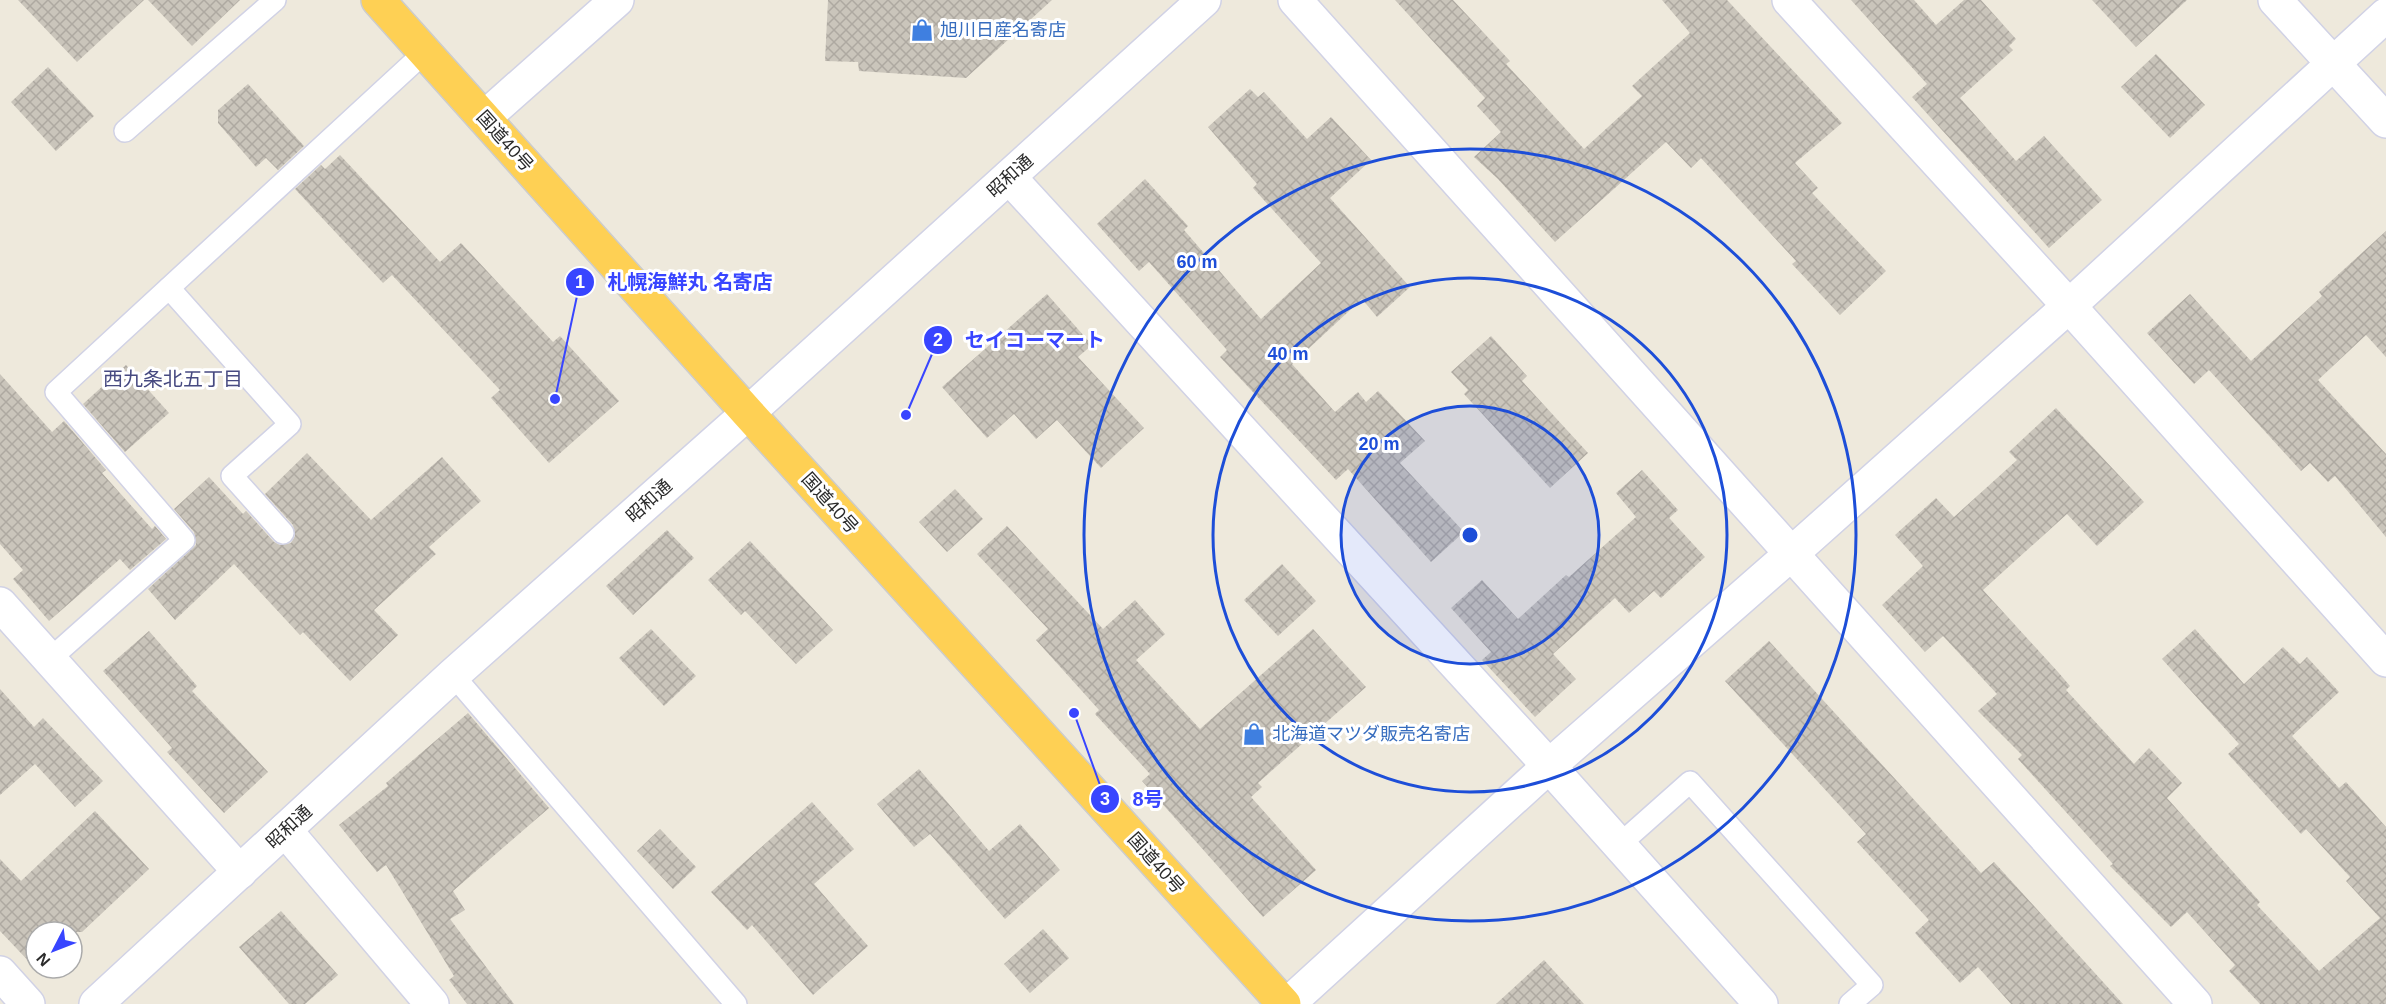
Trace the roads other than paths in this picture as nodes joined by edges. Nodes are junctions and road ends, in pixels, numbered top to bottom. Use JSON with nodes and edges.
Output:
{"nodes":[{"id":1,"x":274,"y":0,"type":"edge"},
{"id":2,"x":378,"y":0,"type":"edge"},
{"id":3,"x":617,"y":0,"type":"edge"},
{"id":4,"x":1204,"y":0,"type":"edge"},
{"id":5,"x":1295,"y":0,"type":"edge"},
{"id":6,"x":1789,"y":0,"type":"edge"},
{"id":7,"x":2275,"y":0,"type":"edge"},
{"id":8,"x":2386,"y":15,"type":"edge"},
{"id":9,"x":425,"y":52,"type":"junction"},
{"id":10,"x":2334,"y":63,"type":"junction"},
{"id":11,"x":484,"y":118,"type":"junction"},
{"id":12,"x":2386,"y":121,"type":"edge"},
{"id":13,"x":125,"y":131,"type":"dead end"},
{"id":14,"x":1009,"y":177,"type":"junction"},
{"id":15,"x":169,"y":288,"type":"junction"},
{"id":16,"x":2069,"y":306,"type":"junction"},
{"id":17,"x":748,"y":413,"type":"junction"},
{"id":18,"x":283,"y":532,"type":"dead end"},
{"id":19,"x":1791,"y":554,"type":"junction"},
{"id":20,"x":0,"y":604,"type":"edge"},
{"id":21,"x":50,"y":659,"type":"junction"},
{"id":22,"x":2386,"y":660,"type":"edge"},
{"id":23,"x":453,"y":675,"type":"junction"},
{"id":24,"x":1549,"y":766,"type":"junction"},
{"id":25,"x":285,"y":830,"type":"junction"},
{"id":26,"x":1619,"y":845,"type":"junction"},
{"id":27,"x":240,"y":872,"type":"junction"},
{"id":28,"x":0,"y":973,"type":"edge"},
{"id":29,"x":28,"y":1004,"type":"edge"},
{"id":30,"x":96,"y":1004,"type":"edge"},
{"id":31,"x":432,"y":1004,"type":"edge"},
{"id":32,"x":736,"y":1004,"type":"edge"},
{"id":33,"x":1286,"y":1004,"type":"edge"},
{"id":34,"x":1761,"y":1004,"type":"edge"},
{"id":35,"x":1850,"y":1004,"type":"edge"},
{"id":36,"x":2195,"y":1004,"type":"edge"}],
"edges":[{"from":1,"to":13,"type":"lane"},
{"from":2,"to":9,"type":"highway","name":"国道40号"},
{"from":3,"to":11,"type":"street"},
{"from":4,"to":14,"type":"street","name":"昭和通"},
{"from":5,"to":19,"type":"street"},
{"from":6,"to":16,"type":"street"},
{"from":7,"to":10,"type":"street"},
{"from":8,"to":10,"type":"street"},
{"from":9,"to":11,"type":"highway","name":"国道40号"},
{"from":9,"to":15,"type":"lane"},
{"from":10,"to":12,"type":"street"},
{"from":10,"to":16,"type":"street"},
{"from":11,"to":17,"type":"highway","name":"国道40号"},
{"from":14,"to":17,"type":"street","name":"昭和通"},
{"from":14,"to":24,"type":"street"},
{"from":15,"to":18,"type":"lane"},
{"from":15,"to":21,"type":"lane"},
{"from":16,"to":19,"type":"street"},
{"from":16,"to":22,"type":"street"},
{"from":17,"to":23,"type":"street","name":"昭和通"},
{"from":17,"to":33,"type":"highway","name":"国道40号"},
{"from":19,"to":24,"type":"street"},
{"from":19,"to":36,"type":"street"},
{"from":20,"to":21,"type":"street"},
{"from":21,"to":27,"type":"street"},
{"from":23,"to":25,"type":"street","name":"昭和通"},
{"from":23,"to":32,"type":"lane"},
{"from":24,"to":26,"type":"street"},
{"from":24,"to":33,"type":"street"},
{"from":25,"to":27,"type":"street","name":"昭和通"},
{"from":25,"to":31,"type":"street"},
{"from":26,"to":34,"type":"street"},
{"from":26,"to":35,"type":"lane"},
{"from":27,"to":30,"type":"street","name":"昭和通"},
{"from":28,"to":29,"type":"street"}]}
